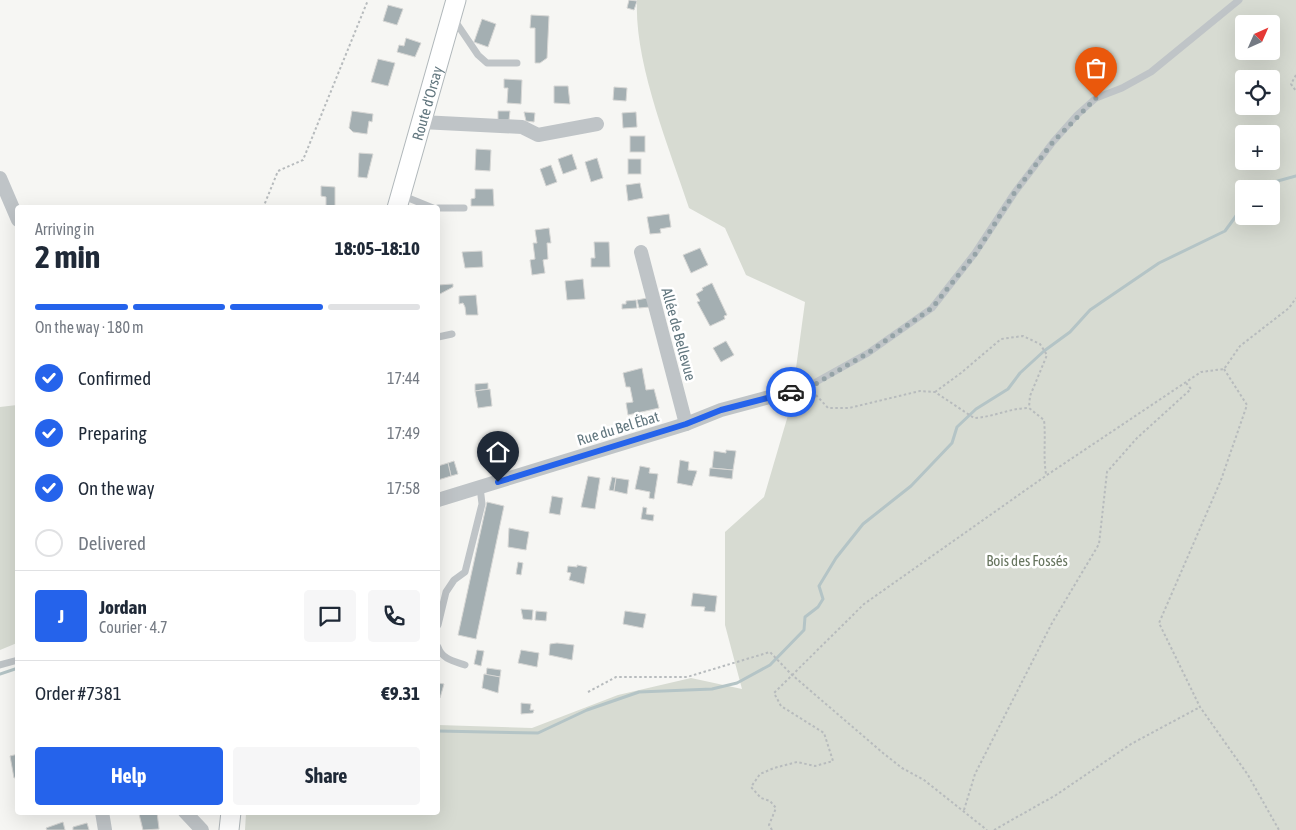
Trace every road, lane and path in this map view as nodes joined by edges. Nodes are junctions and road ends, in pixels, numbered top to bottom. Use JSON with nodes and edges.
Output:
{"nodes":[{"id":1,"x":368,"y":0,"type":"edge"},
{"id":2,"x":1239,"y":0,"type":"edge"},
{"id":3,"x":454,"y":8,"type":"edge"},
{"id":4,"x":517,"y":63,"type":"dead end"},
{"id":5,"x":1296,"y":75,"type":"edge"},
{"id":6,"x":1296,"y":91,"type":"edge"},
{"id":7,"x":421,"y":122,"type":"junction"},
{"id":8,"x":597,"y":124,"type":"dead end"},
{"id":9,"x":0,"y":178,"type":"edge"},
{"id":10,"x":399,"y":201,"type":"edge"},
{"id":11,"x":264,"y":205,"type":"edge"},
{"id":12,"x":418,"y":205,"type":"edge"},
{"id":13,"x":440,"y":208,"type":"edge"},
{"id":14,"x":464,"y":208,"type":"dead end"},
{"id":15,"x":15,"y":213,"type":"edge"},
{"id":16,"x":641,"y":252,"type":"dead end"},
{"id":17,"x":1296,"y":298,"type":"edge"},
{"id":18,"x":452,"y":334,"type":"dead end"},
{"id":19,"x":440,"y":336,"type":"edge"},
{"id":20,"x":1224,"y":369,"type":"junction"},
{"id":21,"x":1186,"y":383,"type":"junction"},
{"id":22,"x":810,"y":386,"type":"junction"},
{"id":23,"x":935,"y":392,"type":"junction"},
{"id":24,"x":1029,"y":408,"type":"junction"},
{"id":25,"x":686,"y":424,"type":"junction"},
{"id":26,"x":1047,"y":475,"type":"junction"},
{"id":27,"x":480,"y":487,"type":"junction"},
{"id":28,"x":440,"y":499,"type":"edge"},
{"id":29,"x":440,"y":617,"type":"edge"},
{"id":30,"x":440,"y":653,"type":"edge"},
{"id":31,"x":15,"y":661,"type":"edge"},
{"id":32,"x":0,"y":665,"type":"edge"},
{"id":33,"x":465,"y":665,"type":"dead end"},
{"id":34,"x":791,"y":674,"type":"junction"},
{"id":35,"x":588,"y":692,"type":"dead end"},
{"id":36,"x":1200,"y":707,"type":"junction"},
{"id":37,"x":964,"y":810,"type":"junction"},
{"id":38,"x":102,"y":815,"type":"edge"},
{"id":39,"x":188,"y":815,"type":"edge"},
{"id":40,"x":231,"y":815,"type":"edge"},
{"id":41,"x":105,"y":830,"type":"edge"},
{"id":42,"x":202,"y":830,"type":"edge"},
{"id":43,"x":229,"y":830,"type":"edge"},
{"id":44,"x":772,"y":830,"type":"edge"},
{"id":45,"x":987,"y":830,"type":"edge"},
{"id":46,"x":994,"y":830,"type":"edge"},
{"id":47,"x":1279,"y":830,"type":"edge"}],
"edges":[{"from":1,"to":11,"type":"path"},
{"from":2,"to":22,"type":"lane"},
{"from":3,"to":4,"type":"lane"},
{"from":3,"to":7,"type":"main road","name":"Route d'Orsay"},
{"from":5,"to":6,"type":"path"},
{"from":7,"to":8,"type":"street"},
{"from":7,"to":10,"type":"main road","name":"Route d'Orsay"},
{"from":9,"to":15,"type":"street"},
{"from":10,"to":12,"type":"lane"},
{"from":13,"to":14,"type":"lane"},
{"from":16,"to":25,"type":"street","name":"Allée de Bellevue"},
{"from":17,"to":20,"type":"path"},
{"from":18,"to":19,"type":"lane"},
{"from":20,"to":21,"type":"path"},
{"from":20,"to":36,"type":"path"},
{"from":21,"to":26,"type":"path"},
{"from":21,"to":37,"type":"path"},
{"from":22,"to":23,"type":"path"},
{"from":22,"to":25,"type":"street","name":"Rue du Bel Ébat"},
{"from":23,"to":24,"type":"path"},
{"from":23,"to":24,"type":"path"},
{"from":24,"to":26,"type":"path"},
{"from":25,"to":27,"type":"street","name":"Rue du Bel Ébat"},
{"from":26,"to":34,"type":"path"},
{"from":27,"to":28,"type":"street","name":"Rue du Bel Ébat"},
{"from":27,"to":29,"type":"lane"},
{"from":30,"to":33,"type":"lane"},
{"from":31,"to":32,"type":"lane"},
{"from":34,"to":35,"type":"path"},
{"from":34,"to":37,"type":"path"},
{"from":34,"to":44,"type":"path"},
{"from":36,"to":46,"type":"path"},
{"from":36,"to":47,"type":"path"},
{"from":37,"to":45,"type":"path"},
{"from":38,"to":41,"type":"street"},
{"from":39,"to":42,"type":"street"},
{"from":40,"to":43,"type":"main road"}]}
